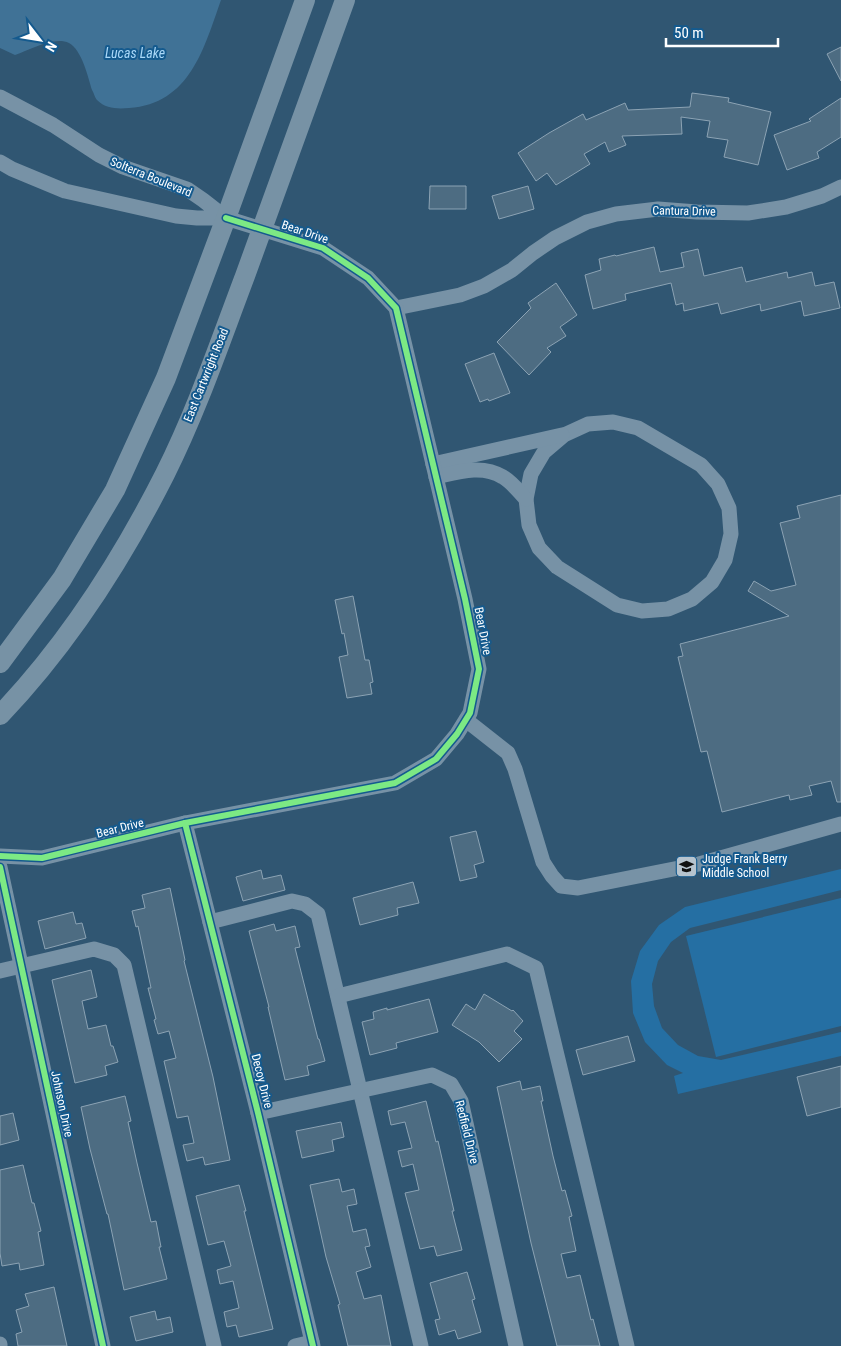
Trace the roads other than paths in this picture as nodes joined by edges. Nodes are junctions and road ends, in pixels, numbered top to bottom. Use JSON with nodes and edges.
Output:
{"nodes":[{"id":1,"x":305,"y":0,"type":"edge"},
{"id":2,"x":345,"y":0,"type":"edge"},
{"id":3,"x":0,"y":97,"type":"edge"},
{"id":4,"x":0,"y":162,"type":"edge"},
{"id":5,"x":841,"y":187,"type":"edge"},
{"id":6,"x":226,"y":218,"type":"junction"},
{"id":7,"x":262,"y":230,"type":"junction"},
{"id":8,"x":396,"y":308,"type":"junction"},
{"id":9,"x":564,"y":435,"type":"junction"},
{"id":10,"x":435,"y":470,"type":"junction"},
{"id":11,"x":526,"y":499,"type":"junction"},
{"id":12,"x":0,"y":663,"type":"edge"},
{"id":13,"x":0,"y":715,"type":"edge"},
{"id":14,"x":466,"y":720,"type":"junction"},
{"id":15,"x":186,"y":823,"type":"junction"},
{"id":16,"x":841,"y":824,"type":"edge"},
{"id":17,"x":0,"y":856,"type":"edge"},
{"id":18,"x":0,"y":867,"type":"edge"},
{"id":19,"x":210,"y":922,"type":"junction"},
{"id":20,"x":21,"y":966,"type":"junction"},
{"id":21,"x":0,"y":971,"type":"edge"},
{"id":22,"x":338,"y":996,"type":"junction"},
{"id":23,"x":360,"y":1090,"type":"junction"},
{"id":24,"x":258,"y":1112,"type":"junction"},
{"id":25,"x":313,"y":1344,"type":"edge"},
{"id":26,"x":102,"y":1346,"type":"edge"},
{"id":27,"x":214,"y":1346,"type":"edge"},
{"id":28,"x":295,"y":1346,"type":"edge"},
{"id":29,"x":421,"y":1346,"type":"edge"},
{"id":30,"x":516,"y":1346,"type":"edge"},
{"id":31,"x":627,"y":1346,"type":"edge"}],
"edges":[{"from":1,"to":6,"type":"main road"},
{"from":2,"to":7,"type":"main road","name":"East Cartwright Road"},
{"from":3,"to":6,"type":"street","name":"Solterra Boulevard"},
{"from":4,"to":6,"type":"street","name":"Solterra Boulevard"},
{"from":5,"to":8,"type":"street","name":"Cantura Drive"},
{"from":6,"to":7,"type":"street","name":"Bear Drive"},
{"from":6,"to":12,"type":"main road"},
{"from":7,"to":8,"type":"street","name":"Bear Drive"},
{"from":7,"to":13,"type":"main road","name":"East Cartwright Road"},
{"from":8,"to":10,"type":"street","name":"Bear Drive"},
{"from":9,"to":10,"type":"street"},
{"from":9,"to":11,"type":"street"},
{"from":9,"to":11,"type":"street"},
{"from":10,"to":11,"type":"street"},
{"from":10,"to":14,"type":"street","name":"Bear Drive"},
{"from":14,"to":15,"type":"street","name":"Bear Drive"},
{"from":14,"to":16,"type":"street"},
{"from":15,"to":17,"type":"street","name":"Bear Drive"},
{"from":15,"to":19,"type":"street","name":"Decoy Drive"},
{"from":18,"to":20,"type":"street","name":"Johnson Drive"},
{"from":19,"to":22,"type":"street"},
{"from":19,"to":24,"type":"street","name":"Decoy Drive"},
{"from":20,"to":21,"type":"street"},
{"from":20,"to":26,"type":"street","name":"Johnson Drive"},
{"from":20,"to":27,"type":"street"},
{"from":22,"to":23,"type":"street"},
{"from":22,"to":31,"type":"street"},
{"from":23,"to":24,"type":"street","name":"Redfield Drive"},
{"from":23,"to":29,"type":"street"},
{"from":23,"to":30,"type":"street","name":"Redfield Drive"},
{"from":24,"to":25,"type":"street","name":"Decoy Drive"},
{"from":25,"to":28,"type":"street"}]}
